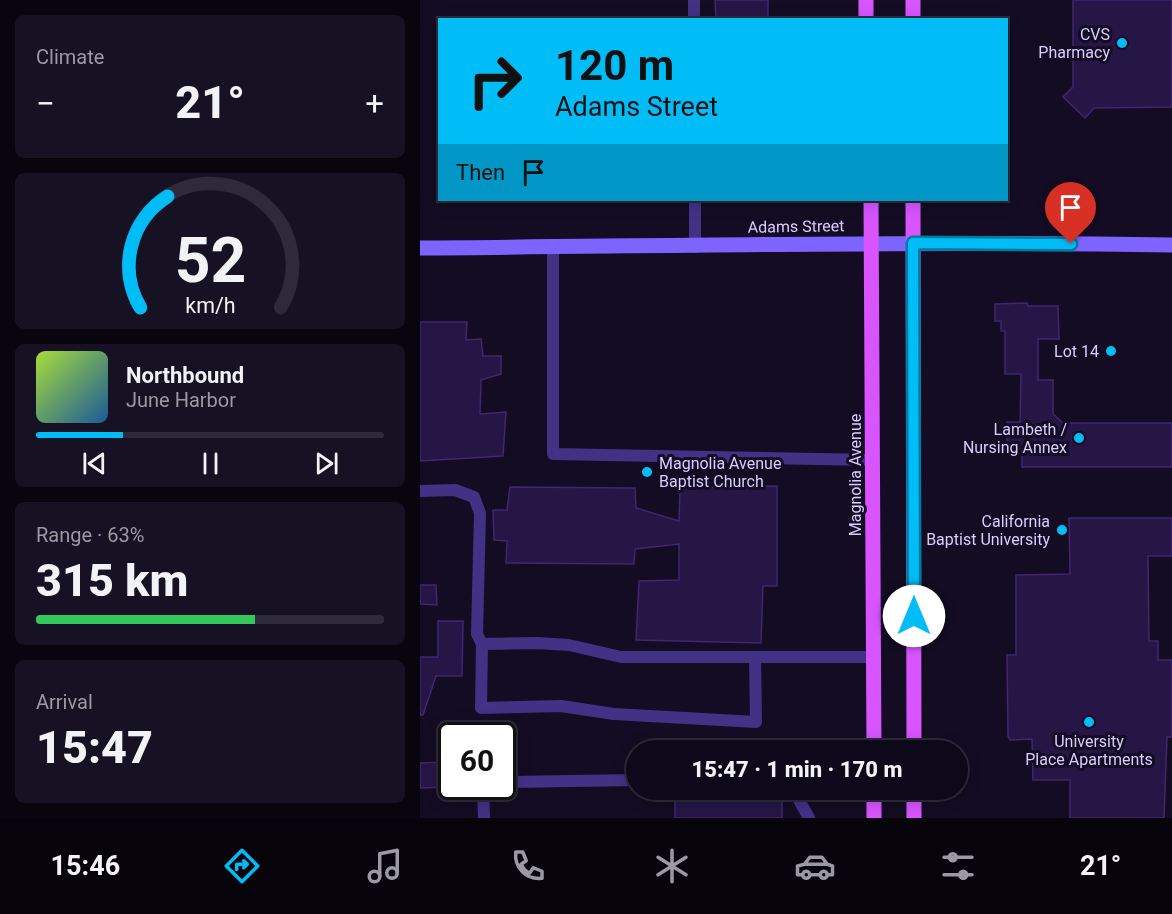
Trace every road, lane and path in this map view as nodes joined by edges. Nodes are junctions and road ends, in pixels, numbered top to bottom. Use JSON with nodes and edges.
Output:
{"nodes":[{"id":1,"x":694,"y":0,"type":"edge"},
{"id":2,"x":866,"y":0,"type":"edge"},
{"id":3,"x":913,"y":0,"type":"edge"},
{"id":4,"x":694,"y":18,"type":"edge"},
{"id":5,"x":866,"y":18,"type":"edge"},
{"id":6,"x":913,"y":18,"type":"edge"},
{"id":7,"x":695,"y":201,"type":"edge"},
{"id":8,"x":871,"y":201,"type":"edge"},
{"id":9,"x":913,"y":201,"type":"edge"},
{"id":10,"x":872,"y":243,"type":"junction"},
{"id":11,"x":913,"y":243,"type":"junction"},
{"id":12,"x":1172,"y":245,"type":"edge"},
{"id":13,"x":553,"y":247,"type":"junction"},
{"id":14,"x":695,"y":247,"type":"junction"},
{"id":15,"x":420,"y":248,"type":"edge"},
{"id":16,"x":873,"y":460,"type":"junction"},
{"id":17,"x":420,"y":491,"type":"edge"},
{"id":18,"x":482,"y":644,"type":"junction"},
{"id":19,"x":755,"y":657,"type":"junction"},
{"id":20,"x":873,"y":657,"type":"junction"},
{"id":21,"x":874,"y":740,"type":"edge"},
{"id":22,"x":914,"y":740,"type":"edge"},
{"id":23,"x":626,"y":780,"type":"edge"},
{"id":24,"x":516,"y":782,"type":"edge"},
{"id":25,"x":483,"y":800,"type":"edge"},
{"id":26,"x":799,"y":800,"type":"edge"},
{"id":27,"x":874,"y":800,"type":"edge"},
{"id":28,"x":914,"y":800,"type":"edge"},
{"id":29,"x":484,"y":818,"type":"edge"},
{"id":30,"x":809,"y":818,"type":"edge"},
{"id":31,"x":874,"y":818,"type":"edge"},
{"id":32,"x":914,"y":818,"type":"edge"}],
"edges":[{"from":1,"to":4,"type":"lane"},
{"from":2,"to":5,"type":"main road"},
{"from":3,"to":6,"type":"main road"},
{"from":7,"to":14,"type":"lane"},
{"from":8,"to":10,"type":"main road","name":"Magnolia Avenue"},
{"from":9,"to":11,"type":"main road"},
{"from":10,"to":11,"type":"main road","name":"Adams Street"},
{"from":10,"to":14,"type":"main road","name":"Adams Street"},
{"from":10,"to":16,"type":"main road","name":"Magnolia Avenue"},
{"from":11,"to":12,"type":"main road","name":"Adams Street"},
{"from":11,"to":22,"type":"main road"},
{"from":13,"to":14,"type":"main road","name":"Adams Street"},
{"from":13,"to":15,"type":"main road","name":"Adams Street"},
{"from":13,"to":16,"type":"lane"},
{"from":16,"to":20,"type":"main road","name":"Magnolia Avenue"},
{"from":17,"to":18,"type":"lane"},
{"from":18,"to":19,"type":"lane"},
{"from":18,"to":19,"type":"lane"},
{"from":19,"to":20,"type":"lane"},
{"from":20,"to":21,"type":"main road","name":"Magnolia Avenue"},
{"from":23,"to":24,"type":"lane"},
{"from":25,"to":29,"type":"lane"},
{"from":26,"to":30,"type":"lane"},
{"from":27,"to":31,"type":"main road"},
{"from":28,"to":32,"type":"main road"}]}
